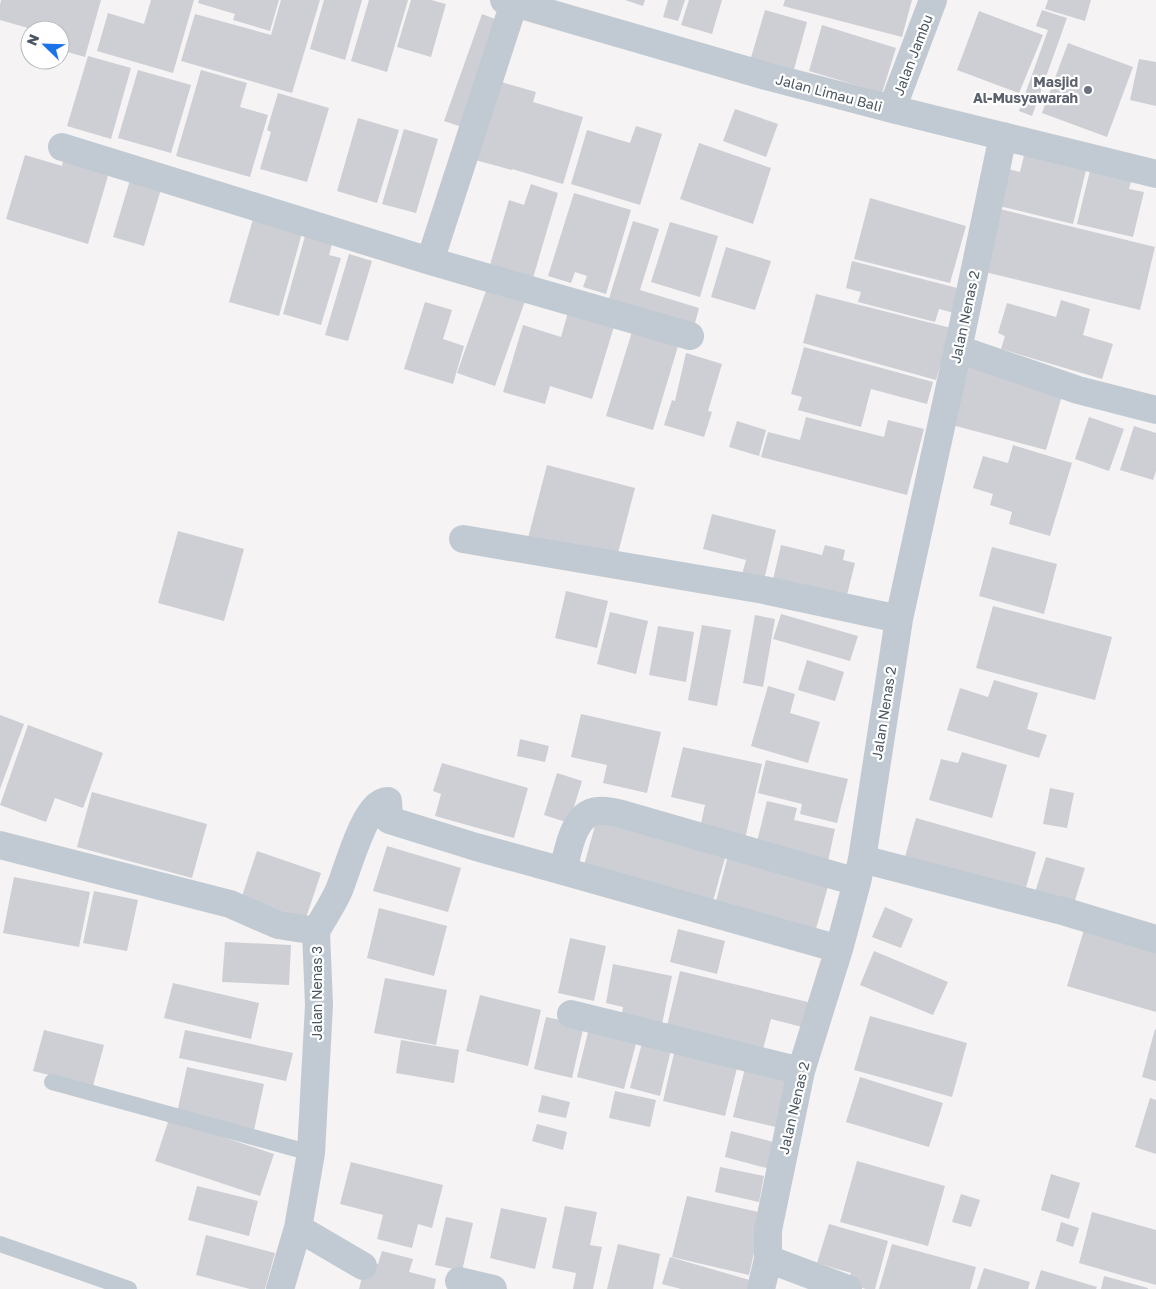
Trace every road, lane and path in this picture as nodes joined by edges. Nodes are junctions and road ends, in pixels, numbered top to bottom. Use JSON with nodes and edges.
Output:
{"nodes":[{"id":1,"x":933,"y":0,"type":"edge"},
{"id":2,"x":509,"y":1,"type":"edge"},
{"id":3,"x":892,"y":109,"type":"junction"},
{"id":4,"x":1003,"y":136,"type":"junction"},
{"id":5,"x":62,"y":147,"type":"dead end"},
{"id":6,"x":1156,"y":174,"type":"edge"},
{"id":7,"x":430,"y":261,"type":"junction"},
{"id":8,"x":690,"y":336,"type":"dead end"},
{"id":9,"x":958,"y":349,"type":"junction"},
{"id":10,"x":1156,"y":410,"type":"edge"},
{"id":11,"x":463,"y":539,"type":"dead end"},
{"id":12,"x":899,"y":619,"type":"junction"},
{"id":13,"x":0,"y":844,"type":"edge"},
{"id":14,"x":563,"y":871,"type":"junction"},
{"id":15,"x":859,"y":871,"type":"junction"},
{"id":16,"x":316,"y":931,"type":"junction"},
{"id":17,"x":1156,"y":939,"type":"edge"},
{"id":18,"x":839,"y":949,"type":"junction"},
{"id":19,"x":571,"y":1014,"type":"dead end"},
{"id":20,"x":801,"y":1071,"type":"junction"},
{"id":21,"x":52,"y":1082,"type":"dead end"},
{"id":22,"x":311,"y":1153,"type":"junction"},
{"id":23,"x":298,"y":1228,"type":"junction"},
{"id":24,"x":0,"y":1244,"type":"edge"},
{"id":25,"x":768,"y":1259,"type":"junction"},
{"id":26,"x":363,"y":1266,"type":"dead end"},
{"id":27,"x":459,"y":1281,"type":"dead end"},
{"id":28,"x":129,"y":1289,"type":"edge"},
{"id":29,"x":280,"y":1289,"type":"edge"},
{"id":30,"x":494,"y":1289,"type":"edge"},
{"id":31,"x":761,"y":1289,"type":"edge"},
{"id":32,"x":848,"y":1289,"type":"edge"}],
"edges":[{"from":1,"to":3,"type":"street","name":"Jalan Jambu"},
{"from":2,"to":3,"type":"street","name":"Jalan Limau Bali"},
{"from":2,"to":7,"type":"street"},
{"from":3,"to":4,"type":"street","name":"Jalan Limau Bali"},
{"from":4,"to":6,"type":"street","name":"Jalan Limau Bali"},
{"from":4,"to":9,"type":"street","name":"Jalan Nenas 2"},
{"from":5,"to":7,"type":"street"},
{"from":7,"to":8,"type":"street"},
{"from":9,"to":10,"type":"street"},
{"from":9,"to":12,"type":"street","name":"Jalan Nenas 2"},
{"from":11,"to":12,"type":"street"},
{"from":12,"to":15,"type":"street","name":"Jalan Nenas 2"},
{"from":13,"to":16,"type":"street","name":"Jalan Nenas 3"},
{"from":14,"to":15,"type":"street"},
{"from":14,"to":16,"type":"street"},
{"from":14,"to":18,"type":"street"},
{"from":15,"to":17,"type":"street"},
{"from":15,"to":18,"type":"street","name":"Jalan Nenas 2"},
{"from":16,"to":22,"type":"street","name":"Jalan Nenas 3"},
{"from":18,"to":20,"type":"street","name":"Jalan Nenas 2"},
{"from":19,"to":20,"type":"street"},
{"from":20,"to":25,"type":"street","name":"Jalan Nenas 2"},
{"from":21,"to":22,"type":"lane"},
{"from":22,"to":23,"type":"street","name":"Jalan Nenas 3"},
{"from":23,"to":26,"type":"street"},
{"from":23,"to":29,"type":"street","name":"Jalan Nenas 3"},
{"from":24,"to":28,"type":"lane"},
{"from":25,"to":31,"type":"street","name":"Jalan Nenas 2"},
{"from":25,"to":32,"type":"street"},
{"from":27,"to":30,"type":"street"}]}
